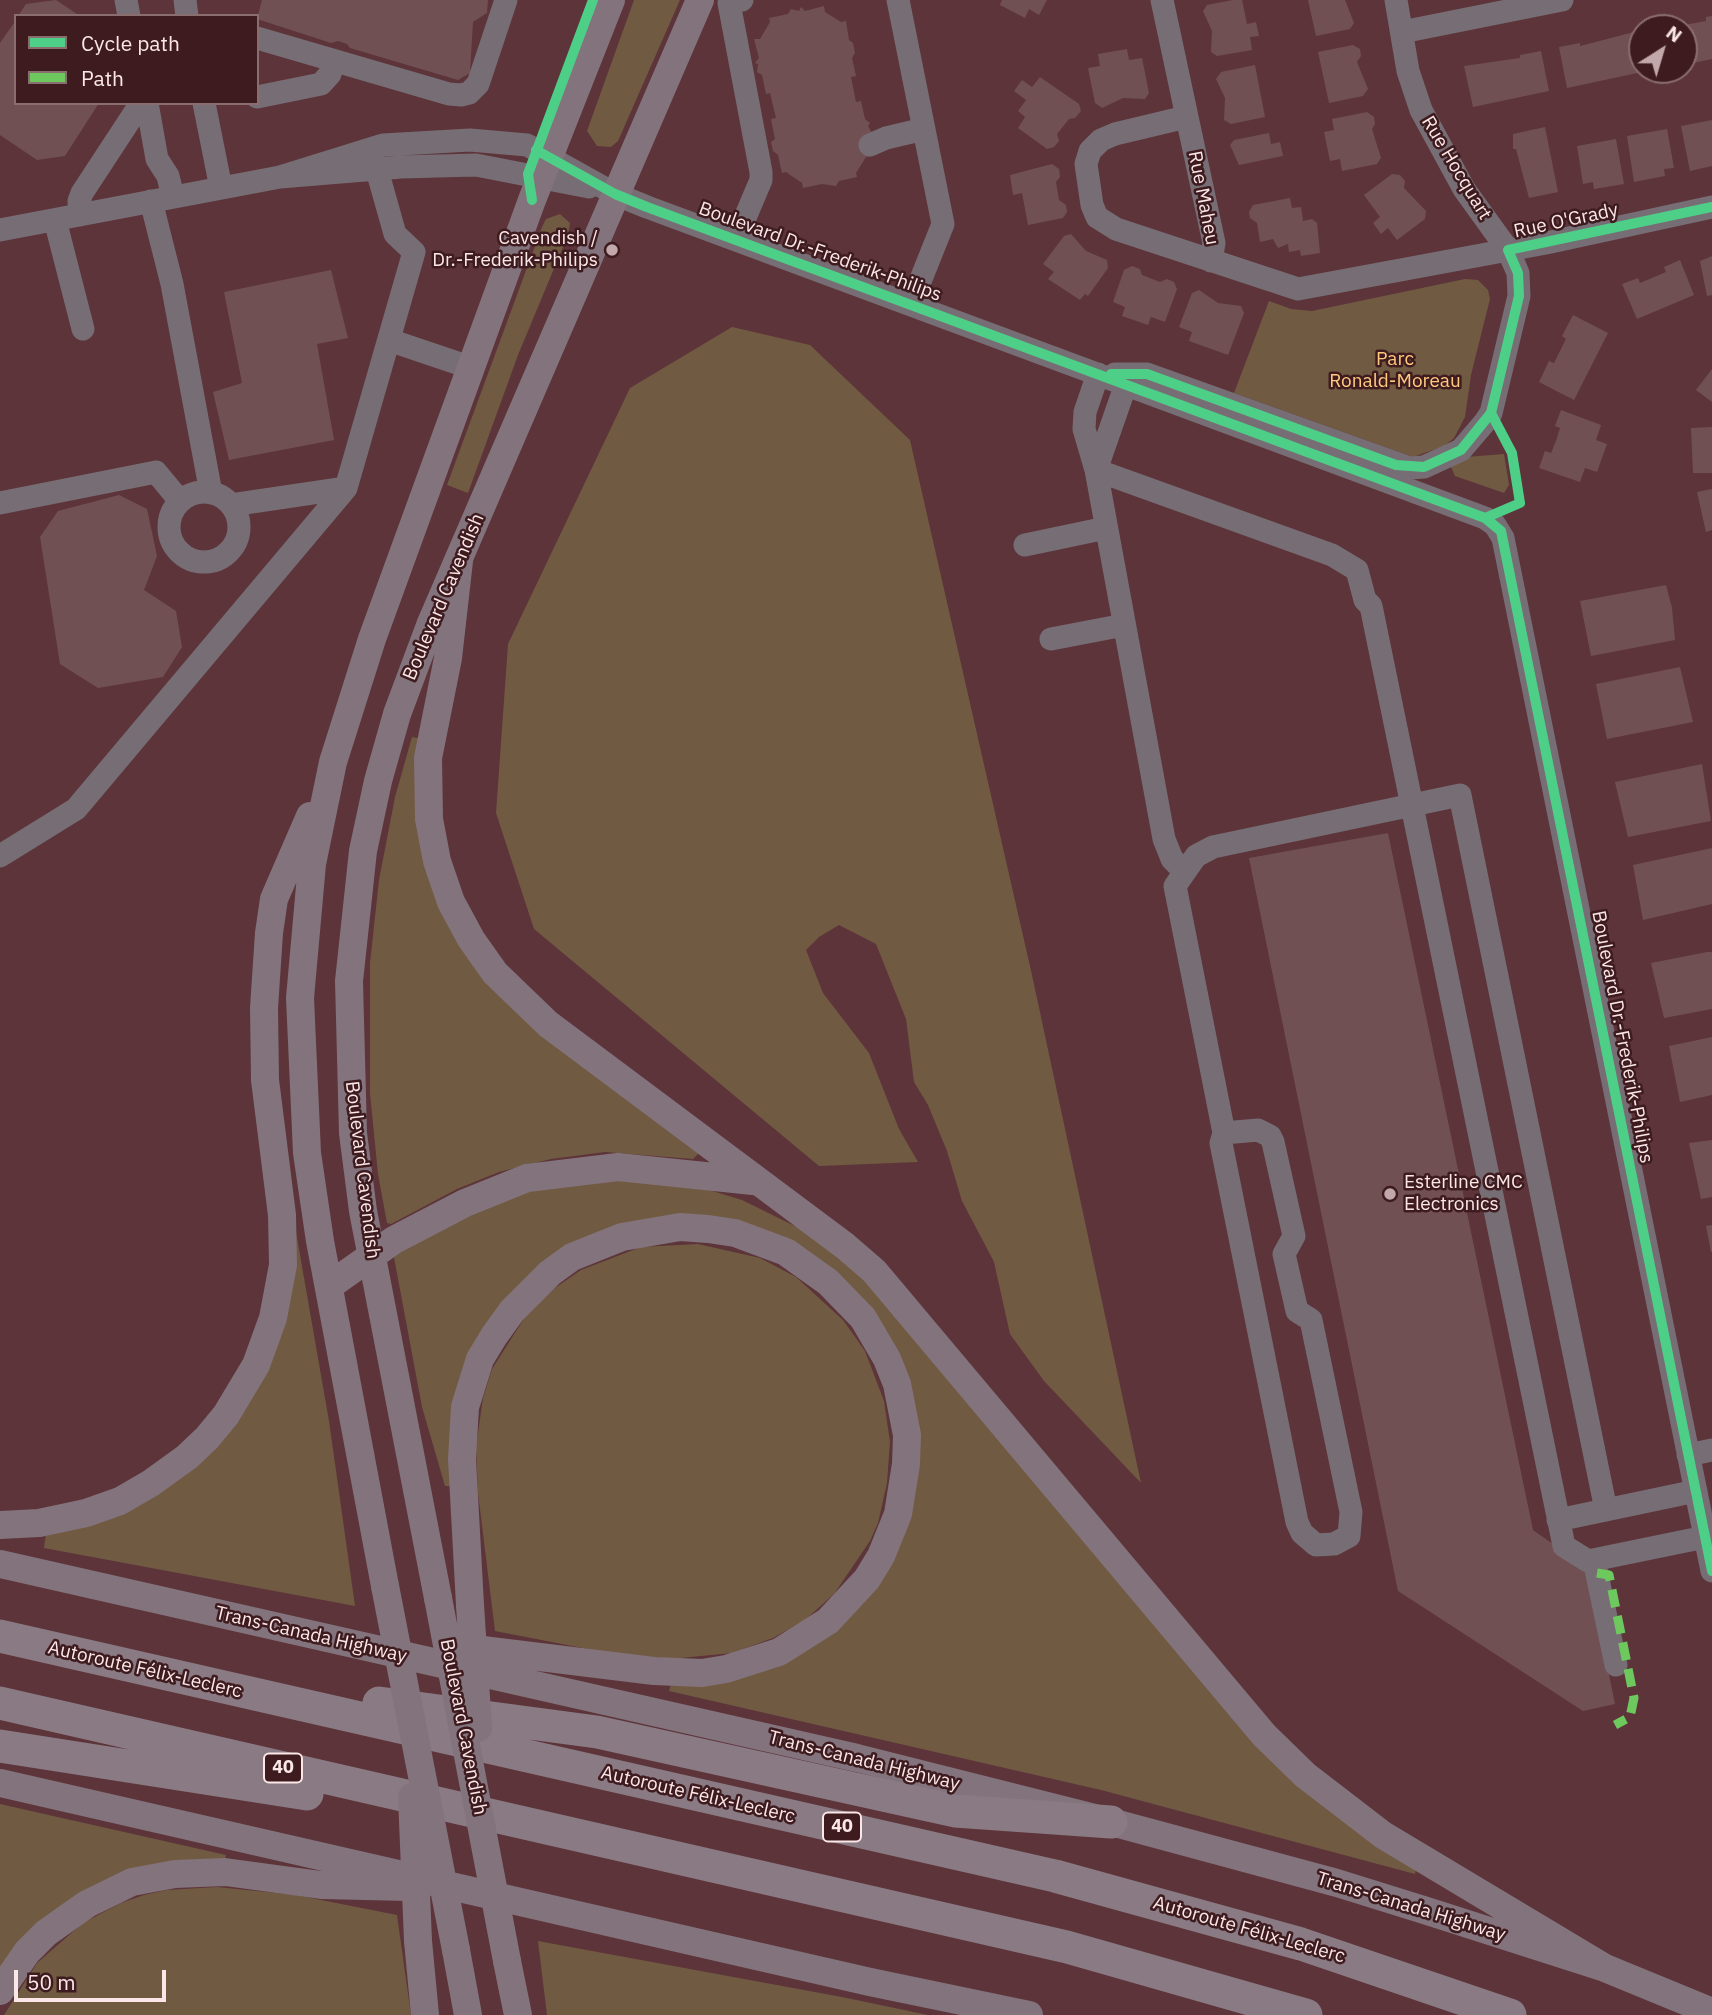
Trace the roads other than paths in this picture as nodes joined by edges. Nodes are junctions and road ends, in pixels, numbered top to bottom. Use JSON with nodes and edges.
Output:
{"nodes":[{"id":1,"x":506,"y":0,"type":"edge"},
{"id":2,"x":611,"y":0,"type":"edge"},
{"id":3,"x":700,"y":0,"type":"edge"},
{"id":4,"x":898,"y":0,"type":"edge"},
{"id":5,"x":1162,"y":0,"type":"edge"},
{"id":6,"x":1396,"y":0,"type":"edge"},
{"id":7,"x":1562,"y":0,"type":"edge"},
{"id":8,"x":731,"y":1,"type":"edge"},
{"id":9,"x":1402,"y":32,"type":"junction"},
{"id":10,"x":259,"y":39,"type":"edge"},
{"id":11,"x":334,"y":61,"type":"junction"},
{"id":12,"x":259,"y":97,"type":"edge"},
{"id":13,"x":140,"y":105,"type":"edge"},
{"id":14,"x":147,"y":105,"type":"edge"},
{"id":15,"x":211,"y":105,"type":"edge"},
{"id":16,"x":1186,"y":117,"type":"junction"},
{"id":17,"x":924,"y":129,"type":"junction"},
{"id":18,"x":870,"y":145,"type":"dead end"},
{"id":19,"x":547,"y":167,"type":"junction"},
{"id":20,"x":377,"y":170,"type":"junction"},
{"id":21,"x":281,"y":177,"type":"junction"},
{"id":22,"x":221,"y":188,"type":"junction"},
{"id":23,"x":615,"y":194,"type":"junction"},
{"id":24,"x":173,"y":197,"type":"junction"},
{"id":25,"x":151,"y":201,"type":"junction"},
{"id":26,"x":1712,"y":207,"type":"edge"},
{"id":27,"x":80,"y":215,"type":"junction"},
{"id":28,"x":55,"y":220,"type":"junction"},
{"id":29,"x":0,"y":230,"type":"edge"},
{"id":30,"x":736,"y":239,"type":"junction"},
{"id":31,"x":1508,"y":250,"type":"junction"},
{"id":32,"x":1211,"y":261,"type":"junction"},
{"id":33,"x":911,"y":304,"type":"junction"},
{"id":34,"x":82,"y":329,"type":"dead end"},
{"id":35,"x":389,"y":340,"type":"junction"},
{"id":36,"x":472,"y":368,"type":"junction"},
{"id":37,"x":1098,"y":374,"type":"junction"},
{"id":38,"x":1126,"y":384,"type":"junction"},
{"id":39,"x":1363,"y":453,"type":"joint"},
{"id":40,"x":1096,"y":470,"type":"junction"},
{"id":41,"x":346,"y":488,"type":"junction"},
{"id":42,"x":211,"y":493,"type":"junction"},
{"id":43,"x":180,"y":501,"type":"junction"},
{"id":44,"x":0,"y":503,"type":"edge"},
{"id":45,"x":231,"y":505,"type":"junction"},
{"id":46,"x":1105,"y":528,"type":"junction"},
{"id":47,"x":1025,"y":545,"type":"dead end"},
{"id":48,"x":459,"y":561,"type":"junction"},
{"id":49,"x":1124,"y":625,"type":"junction"},
{"id":50,"x":1051,"y":639,"type":"dead end"},
{"id":51,"x":333,"y":762,"type":"junction"},
{"id":52,"x":1412,"y":807,"type":"junction"},
{"id":53,"x":0,"y":856,"type":"edge"},
{"id":54,"x":1184,"y":870,"type":"junction"},
{"id":55,"x":1224,"y":1133,"type":"junction"},
{"id":56,"x":755,"y":1181,"type":"junction"},
{"id":57,"x":372,"y":1255,"type":"junction"},
{"id":58,"x":329,"y":1286,"type":"junction"},
{"id":59,"x":1712,"y":1450,"type":"edge"},
{"id":60,"x":1688,"y":1455,"type":"junction"},
{"id":61,"x":1696,"y":1492,"type":"junction"},
{"id":62,"x":1606,"y":1510,"type":"junction"},
{"id":63,"x":1558,"y":1520,"type":"junction"},
{"id":64,"x":0,"y":1525,"type":"edge"},
{"id":65,"x":1705,"y":1537,"type":"junction"},
{"id":66,"x":1594,"y":1560,"type":"junction"},
{"id":67,"x":0,"y":1564,"type":"edge"},
{"id":68,"x":1712,"y":1571,"type":"edge"},
{"id":69,"x":266,"y":1625,"type":"junction"},
{"id":70,"x":0,"y":1636,"type":"edge"},
{"id":71,"x":1616,"y":1665,"type":"dead end"},
{"id":72,"x":165,"y":1674,"type":"junction"},
{"id":73,"x":0,"y":1703,"type":"edge"},
{"id":74,"x":408,"y":1703,"type":"junction"},
{"id":75,"x":0,"y":1746,"type":"edge"},
{"id":76,"x":0,"y":1783,"type":"edge"},
{"id":77,"x":1111,"y":1822,"type":"junction"},
{"id":78,"x":566,"y":1832,"type":"junction"},
{"id":79,"x":486,"y":1849,"type":"junction"},
{"id":80,"x":464,"y":1888,"type":"junction"},
{"id":81,"x":1605,"y":1968,"type":"junction"},
{"id":82,"x":0,"y":1991,"type":"edge"},
{"id":83,"x":1710,"y":2010,"type":"edge"},
{"id":84,"x":425,"y":2015,"type":"edge"},
{"id":85,"x":468,"y":2015,"type":"edge"},
{"id":86,"x":518,"y":2015,"type":"edge"},
{"id":87,"x":1029,"y":2015,"type":"edge"},
{"id":88,"x":1306,"y":2015,"type":"edge"},
{"id":89,"x":1510,"y":2015,"type":"edge"}],
"edges":[{"from":1,"to":11,"type":"street"},
{"from":2,"to":19,"type":"main road"},
{"from":3,"to":23,"type":"main road","name":"Boulevard Cavendish"},
{"from":4,"to":17,"type":"street"},
{"from":5,"to":16,"type":"street","name":"Rue Maheu"},
{"from":6,"to":9,"type":"street","name":"Rue Hocquart"},
{"from":7,"to":9,"type":"street"},
{"from":8,"to":30,"type":"street"},
{"from":9,"to":31,"type":"street","name":"Rue Hocquart"},
{"from":10,"to":11,"type":"street"},
{"from":11,"to":12,"type":"street"},
{"from":13,"to":27,"type":"street"},
{"from":14,"to":24,"type":"street"},
{"from":15,"to":22,"type":"street"},
{"from":16,"to":32,"type":"street","name":"Rue Maheu"},
{"from":16,"to":32,"type":"street"},
{"from":17,"to":18,"type":"street"},
{"from":17,"to":33,"type":"street"},
{"from":19,"to":20,"type":"street","name":"Boulevard Dr.-Frederik-Philips"},
{"from":19,"to":21,"type":"street","name":"Boulevard Dr.-Frederik-Philips"},
{"from":19,"to":23,"type":"street","name":"Boulevard Dr.-Frederik-Philips"},
{"from":19,"to":36,"type":"main road"},
{"from":20,"to":21,"type":"street","name":"Boulevard Dr.-Frederik-Philips"},
{"from":20,"to":35,"type":"street"},
{"from":21,"to":22,"type":"street","name":"Boulevard Dr.-Frederik-Philips"},
{"from":22,"to":24,"type":"street","name":"Boulevard Dr.-Frederik-Philips"},
{"from":23,"to":30,"type":"street","name":"Boulevard Dr.-Frederik-Philips"},
{"from":23,"to":48,"type":"main road","name":"Boulevard Cavendish"},
{"from":24,"to":25,"type":"street","name":"Boulevard Dr.-Frederik-Philips"},
{"from":25,"to":27,"type":"street","name":"Boulevard Dr.-Frederik-Philips"},
{"from":25,"to":42,"type":"street"},
{"from":26,"to":31,"type":"street","name":"Rue O'Grady"},
{"from":27,"to":28,"type":"street","name":"Boulevard Dr.-Frederik-Philips"},
{"from":28,"to":29,"type":"street","name":"Boulevard Dr.-Frederik-Philips"},
{"from":28,"to":34,"type":"street"},
{"from":30,"to":33,"type":"street","name":"Boulevard Dr.-Frederik-Philips"},
{"from":31,"to":32,"type":"street","name":"Rue Maheu"},
{"from":31,"to":39,"type":"street","name":"Rue O'Grady"},
{"from":33,"to":37,"type":"street","name":"Boulevard Dr.-Frederik-Philips"},
{"from":35,"to":36,"type":"street"},
{"from":35,"to":41,"type":"street"},
{"from":36,"to":51,"type":"main road"},
{"from":37,"to":38,"type":"street","name":"Boulevard Dr.-Frederik-Philips"},
{"from":37,"to":39,"type":"street","name":"Boulevard Dr.-Frederik-Philips"},
{"from":37,"to":40,"type":"street"},
{"from":38,"to":40,"type":"street"},
{"from":38,"to":60,"type":"street","name":"Boulevard Dr.-Frederik-Philips"},
{"from":40,"to":46,"type":"street"},
{"from":40,"to":52,"type":"street"},
{"from":41,"to":45,"type":"street"},
{"from":41,"to":53,"type":"street"},
{"from":42,"to":43,"type":"street"},
{"from":42,"to":45,"type":"street"},
{"from":43,"to":44,"type":"street"},
{"from":43,"to":45,"type":"street"},
{"from":46,"to":47,"type":"street"},
{"from":46,"to":49,"type":"street"},
{"from":48,"to":56,"type":"main road"},
{"from":48,"to":57,"type":"main road","name":"Boulevard Cavendish"},
{"from":49,"to":50,"type":"street"},
{"from":49,"to":54,"type":"street"},
{"from":51,"to":58,"type":"main road"},
{"from":51,"to":64,"type":"main road"},
{"from":52,"to":54,"type":"street"},
{"from":52,"to":62,"type":"street"},
{"from":52,"to":63,"type":"street"},
{"from":54,"to":55,"type":"street"},
{"from":55,"to":55,"type":"street"},
{"from":56,"to":57,"type":"main road"},
{"from":56,"to":81,"type":"main road"},
{"from":57,"to":58,"type":"main road"},
{"from":57,"to":79,"type":"main road","name":"Boulevard Cavendish","bridge":true},
{"from":58,"to":74,"type":"main road","bridge":true},
{"from":59,"to":60,"type":"street"},
{"from":60,"to":61,"type":"street","name":"Boulevard Dr.-Frederik-Philips"},
{"from":61,"to":62,"type":"street"},
{"from":61,"to":65,"type":"street","name":"Boulevard Dr.-Frederik-Philips"},
{"from":62,"to":63,"type":"street"},
{"from":63,"to":66,"type":"street"},
{"from":65,"to":66,"type":"street"},
{"from":65,"to":68,"type":"street","name":"Boulevard Dr.-Frederik-Philips"},
{"from":66,"to":71,"type":"street"},
{"from":67,"to":69,"type":"main road","name":"Trans-Canada Highway"},
{"from":69,"to":77,"type":"main road","name":"Trans-Canada Highway"},
{"from":69,"to":79,"type":"main road","bridge":true},
{"from":70,"to":72,"type":"highway","name":"Autoroute Félix-Leclerc","number":"40"},
{"from":72,"to":77,"type":"highway"},
{"from":72,"to":89,"type":"highway","name":"Autoroute Félix-Leclerc","number":"40"},
{"from":73,"to":78,"type":"highway","number":"40"},
{"from":74,"to":84,"type":"main road","bridge":true},
{"from":74,"to":85,"type":"main road","bridge":true},
{"from":75,"to":78,"type":"highway"},
{"from":76,"to":80,"type":"main road"},
{"from":77,"to":81,"type":"main road","name":"Trans-Canada Highway"},
{"from":78,"to":88,"type":"highway","number":"40"},
{"from":79,"to":86,"type":"main road","name":"Boulevard Cavendish","bridge":true},
{"from":80,"to":82,"type":"main road"},
{"from":80,"to":87,"type":"main road"},
{"from":81,"to":83,"type":"main road","name":"Trans-Canada Highway"}]}
